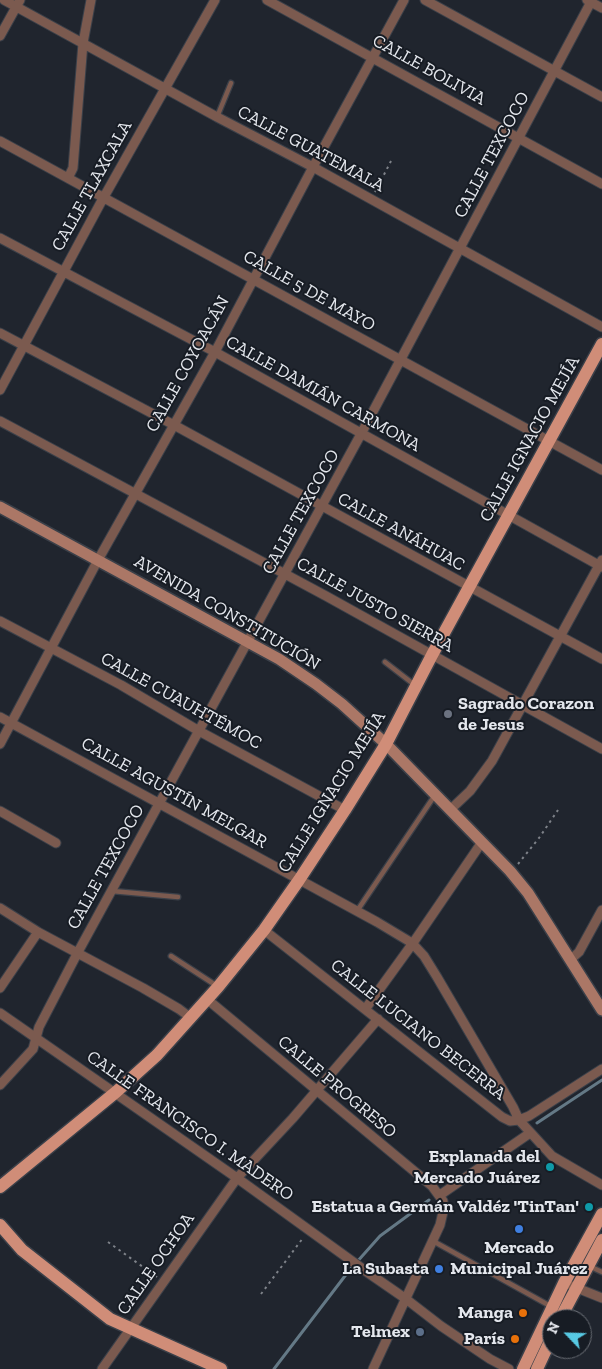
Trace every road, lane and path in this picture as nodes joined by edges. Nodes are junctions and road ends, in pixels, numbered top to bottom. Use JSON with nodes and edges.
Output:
{"nodes":[{"id":1,"x":4,"y":0,"type":"edge"},
{"id":2,"x":91,"y":0,"type":"edge"},
{"id":3,"x":215,"y":0,"type":"edge"},
{"id":4,"x":267,"y":0,"type":"edge"},
{"id":5,"x":404,"y":0,"type":"edge"},
{"id":6,"x":425,"y":0,"type":"edge"},
{"id":7,"x":590,"y":1,"type":"edge"},
{"id":8,"x":18,"y":3,"type":"edge"},
{"id":9,"x":602,"y":8,"type":"edge"},
{"id":10,"x":0,"y":36,"type":"edge"},
{"id":11,"x":83,"y":43,"type":"junction"},
{"id":12,"x":373,"y":58,"type":"junction"},
{"id":13,"x":554,"y":72,"type":"junction"},
{"id":14,"x":231,"y":83,"type":"dead end"},
{"id":15,"x":166,"y":89,"type":"junction"},
{"id":16,"x":602,"y":97,"type":"edge"},
{"id":17,"x":217,"y":117,"type":"junction"},
{"id":18,"x":519,"y":138,"type":"junction"},
{"id":19,"x":0,"y":140,"type":"edge"},
{"id":20,"x":391,"y":161,"type":"dead end"},
{"id":21,"x":313,"y":167,"type":"junction"},
{"id":22,"x":68,"y":178,"type":"junction"},
{"id":23,"x":602,"y":184,"type":"edge"},
{"id":24,"x":104,"y":198,"type":"junction"},
{"id":25,"x":371,"y":199,"type":"junction"},
{"id":26,"x":0,"y":238,"type":"edge"},
{"id":27,"x":460,"y":249,"type":"junction"},
{"id":28,"x":63,"y":272,"type":"junction"},
{"id":29,"x":252,"y":279,"type":"junction"},
{"id":30,"x":602,"y":327,"type":"edge"},
{"id":31,"x":0,"y":333,"type":"edge"},
{"id":32,"x":602,"y":344,"type":"edge"},
{"id":33,"x":24,"y":346,"type":"junction"},
{"id":34,"x":215,"y":352,"type":"junction"},
{"id":35,"x":400,"y":359,"type":"junction"},
{"id":36,"x":0,"y":390,"type":"edge"},
{"id":37,"x":0,"y":421,"type":"edge"},
{"id":38,"x":174,"y":426,"type":"junction"},
{"id":39,"x":361,"y":434,"type":"junction"},
{"id":40,"x":549,"y":441,"type":"junction"},
{"id":41,"x":602,"y":470,"type":"edge"},
{"id":42,"x":135,"y":493,"type":"junction"},
{"id":43,"x":0,"y":507,"type":"edge"},
{"id":44,"x":322,"y":507,"type":"junction"},
{"id":45,"x":508,"y":516,"type":"junction"},
{"id":46,"x":98,"y":560,"type":"junction"},
{"id":47,"x":601,"y":564,"type":"edge"},
{"id":48,"x":285,"y":574,"type":"junction"},
{"id":49,"x":468,"y":588,"type":"junction"},
{"id":50,"x":0,"y":621,"type":"edge"},
{"id":51,"x":560,"y":636,"type":"junction"},
{"id":52,"x":248,"y":642,"type":"junction"},
{"id":53,"x":52,"y":648,"type":"junction"},
{"id":54,"x":432,"y":655,"type":"junction"},
{"id":55,"x":602,"y":660,"type":"edge"},
{"id":56,"x":385,"y":662,"type":"dead end"},
{"id":57,"x":416,"y":686,"type":"junction"},
{"id":58,"x":523,"y":706,"type":"junction"},
{"id":59,"x":0,"y":718,"type":"edge"},
{"id":60,"x":12,"y":724,"type":"junction"},
{"id":61,"x":199,"y":731,"type":"junction"},
{"id":62,"x":0,"y":744,"type":"edge"},
{"id":63,"x":386,"y":744,"type":"junction"},
{"id":64,"x":602,"y":749,"type":"edge"},
{"id":65,"x":436,"y":794,"type":"junction"},
{"id":66,"x":159,"y":805,"type":"junction"},
{"id":67,"x":450,"y":809,"type":"junction"},
{"id":68,"x":345,"y":810,"type":"junction"},
{"id":69,"x":558,"y":810,"type":"dead end"},
{"id":70,"x":0,"y":811,"type":"edge"},
{"id":71,"x":482,"y":842,"type":"junction"},
{"id":72,"x":56,"y":843,"type":"dead end"},
{"id":73,"x":510,"y":871,"type":"junction"},
{"id":74,"x":299,"y":880,"type":"junction"},
{"id":75,"x":111,"y":891,"type":"junction"},
{"id":76,"x":178,"y":897,"type":"dead end"},
{"id":77,"x":0,"y":908,"type":"edge"},
{"id":78,"x":602,"y":910,"type":"edge"},
{"id":79,"x":356,"y":911,"type":"junction"},
{"id":80,"x":264,"y":930,"type":"junction"},
{"id":81,"x":38,"y":932,"type":"junction"},
{"id":82,"x":412,"y":943,"type":"junction"},
{"id":83,"x":78,"y":952,"type":"junction"},
{"id":84,"x":170,"y":956,"type":"dead end"},
{"id":85,"x":570,"y":960,"type":"junction"},
{"id":86,"x":218,"y":987,"type":"junction"},
{"id":87,"x":0,"y":988,"type":"edge"},
{"id":88,"x":208,"y":1000,"type":"junction"},
{"id":89,"x":366,"y":1008,"type":"junction"},
{"id":90,"x":602,"y":1010,"type":"edge"},
{"id":91,"x":0,"y":1013,"type":"edge"},
{"id":92,"x":191,"y":1018,"type":"junction"},
{"id":93,"x":378,"y":1019,"type":"junction"},
{"id":94,"x":36,"y":1038,"type":"junction"},
{"id":95,"x":602,"y":1069,"type":"edge"},
{"id":96,"x":0,"y":1085,"type":"edge"},
{"id":97,"x":316,"y":1090,"type":"junction"},
{"id":98,"x":116,"y":1092,"type":"junction"},
{"id":99,"x":519,"y":1120,"type":"junction"},
{"id":100,"x":530,"y":1133,"type":"junction"},
{"id":101,"x":237,"y":1178,"type":"junction"},
{"id":102,"x":602,"y":1185,"type":"edge"},
{"id":103,"x":0,"y":1187,"type":"edge"},
{"id":104,"x":442,"y":1198,"type":"junction"},
{"id":105,"x":602,"y":1214,"type":"edge"},
{"id":106,"x":0,"y":1225,"type":"edge"},
{"id":107,"x":309,"y":1230,"type":"junction"},
{"id":108,"x":602,"y":1240,"type":"edge"},
{"id":109,"x":433,"y":1241,"type":"junction"},
{"id":110,"x":108,"y":1242,"type":"dead end"},
{"id":111,"x":582,"y":1263,"type":"junction"},
{"id":112,"x":602,"y":1272,"type":"edge"},
{"id":113,"x":163,"y":1281,"type":"junction"},
{"id":114,"x":570,"y":1285,"type":"junction"},
{"id":115,"x":261,"y":1294,"type":"dead end"},
{"id":116,"x":602,"y":1298,"type":"edge"},
{"id":117,"x":406,"y":1299,"type":"junction"},
{"id":118,"x":552,"y":1307,"type":"junction"},
{"id":119,"x":563,"y":1309,"type":"edge"},
{"id":120,"x":130,"y":1329,"type":"junction"},
{"id":121,"x":102,"y":1369,"type":"edge"},
{"id":122,"x":220,"y":1369,"type":"edge"},
{"id":123,"x":373,"y":1369,"type":"edge"},
{"id":124,"x":509,"y":1369,"type":"edge"},
{"id":125,"x":523,"y":1369,"type":"edge"}],
"edges":[{"from":1,"to":8,"type":"street","name":"CALLE GUATEMALA"},
{"from":2,"to":11,"type":"street"},
{"from":3,"to":15,"type":"street","name":"CALLE TLAXCALA"},
{"from":4,"to":12,"type":"street","name":"CALLE BOLIVIA"},
{"from":5,"to":12,"type":"street","name":"CALLE COYOACÁN"},
{"from":6,"to":13,"type":"street"},
{"from":7,"to":9,"type":"street"},
{"from":7,"to":13,"type":"street","name":"CALLE TEXCOCO"},
{"from":8,"to":10,"type":"street"},
{"from":8,"to":11,"type":"street","name":"CALLE GUATEMALA"},
{"from":11,"to":15,"type":"street","name":"CALLE GUATEMALA"},
{"from":11,"to":22,"type":"street"},
{"from":12,"to":18,"type":"street","name":"CALLE BOLIVIA"},
{"from":12,"to":21,"type":"street","name":"CALLE COYOACÁN"},
{"from":13,"to":16,"type":"street"},
{"from":13,"to":18,"type":"street","name":"CALLE TEXCOCO"},
{"from":14,"to":17,"type":"lane"},
{"from":15,"to":17,"type":"street","name":"CALLE GUATEMALA"},
{"from":15,"to":24,"type":"street","name":"CALLE TLAXCALA"},
{"from":17,"to":21,"type":"street","name":"CALLE GUATEMALA"},
{"from":18,"to":23,"type":"street","name":"CALLE BOLIVIA"},
{"from":18,"to":27,"type":"street","name":"CALLE TEXCOCO"},
{"from":19,"to":22,"type":"street","name":"CALLE 5 DE MAYO"},
{"from":20,"to":25,"type":"path"},
{"from":21,"to":25,"type":"street","name":"CALLE GUATEMALA"},
{"from":21,"to":29,"type":"street","name":"CALLE COYOACÁN"},
{"from":22,"to":24,"type":"street","name":"CALLE 5 DE MAYO"},
{"from":24,"to":28,"type":"street","name":"CALLE TLAXCALA"},
{"from":24,"to":29,"type":"street","name":"CALLE 5 DE MAYO"},
{"from":25,"to":27,"type":"street","name":"CALLE GUATEMALA"},
{"from":26,"to":28,"type":"street","name":"CALLE DAMIÁN CARMONA"},
{"from":27,"to":30,"type":"street","name":"CALLE GUATEMALA"},
{"from":27,"to":35,"type":"street","name":"CALLE TEXCOCO"},
{"from":28,"to":33,"type":"street","name":"CALLE TLAXCALA"},
{"from":28,"to":34,"type":"street","name":"CALLE DAMIÁN CARMONA"},
{"from":29,"to":34,"type":"street","name":"CALLE COYOACÁN"},
{"from":29,"to":35,"type":"street","name":"CALLE 5 DE MAYO"},
{"from":31,"to":33,"type":"street","name":"CALLE ANÁHUAC"},
{"from":32,"to":40,"type":"main road","name":"CALLE IGNACIO MEJÍA"},
{"from":33,"to":36,"type":"street","name":"CALLE TLAXCALA"},
{"from":33,"to":38,"type":"street","name":"CALLE ANÁHUAC"},
{"from":34,"to":38,"type":"street","name":"CALLE COYOACÁN"},
{"from":34,"to":39,"type":"street","name":"CALLE DAMIÁN CARMONA"},
{"from":35,"to":39,"type":"street","name":"CALLE TEXCOCO"},
{"from":35,"to":40,"type":"street","name":"CALLE 5 DE MAYO"},
{"from":37,"to":42,"type":"street","name":"CALLE JUSTO SIERRA"},
{"from":38,"to":42,"type":"street","name":"CALLE COYOACÁN"},
{"from":38,"to":44,"type":"street","name":"CALLE ANÁHUAC"},
{"from":39,"to":44,"type":"street","name":"CALLE TEXCOCO"},
{"from":39,"to":45,"type":"street","name":"CALLE DAMIÁN CARMONA"},
{"from":40,"to":41,"type":"street","name":"CALLE 5 DE MAYO"},
{"from":40,"to":45,"type":"main road","name":"CALLE IGNACIO MEJÍA"},
{"from":42,"to":46,"type":"street","name":"CALLE COYOACÁN"},
{"from":42,"to":48,"type":"street","name":"CALLE JUSTO SIERRA"},
{"from":43,"to":46,"type":"street","name":"AVENIDA CONSTITUCIÓN"},
{"from":44,"to":48,"type":"street","name":"CALLE TEXCOCO"},
{"from":44,"to":49,"type":"street","name":"CALLE ANÁHUAC"},
{"from":45,"to":47,"type":"street","name":"CALLE DAMIÁN CARMONA"},
{"from":45,"to":49,"type":"main road","name":"CALLE IGNACIO MEJÍA"},
{"from":46,"to":52,"type":"street","name":"AVENIDA CONSTITUCIÓN"},
{"from":46,"to":53,"type":"street","name":"CALLE COYOACÁN"},
{"from":47,"to":51,"type":"street"},
{"from":48,"to":52,"type":"street","name":"CALLE TEXCOCO"},
{"from":48,"to":54,"type":"street","name":"CALLE JUSTO SIERRA"},
{"from":49,"to":51,"type":"street","name":"CALLE ANÁHUAC"},
{"from":49,"to":54,"type":"main road","name":"CALLE IGNACIO MEJÍA"},
{"from":50,"to":53,"type":"street","name":"CALLE CUAUHTÉMOC"},
{"from":51,"to":55,"type":"street","name":"CALLE ANÁHUAC"},
{"from":51,"to":58,"type":"street"},
{"from":52,"to":61,"type":"street","name":"CALLE TEXCOCO"},
{"from":52,"to":63,"type":"street","name":"AVENIDA CONSTITUCIÓN"},
{"from":53,"to":60,"type":"street","name":"CALLE COYOACÁN"},
{"from":53,"to":61,"type":"street","name":"CALLE CUAUHTÉMOC"},
{"from":54,"to":57,"type":"main road","name":"CALLE IGNACIO MEJÍA"},
{"from":54,"to":58,"type":"street","name":"CALLE JUSTO SIERRA"},
{"from":56,"to":57,"type":"lane"},
{"from":57,"to":63,"type":"main road","name":"CALLE IGNACIO MEJÍA"},
{"from":58,"to":64,"type":"street","name":"CALLE JUSTO SIERRA"},
{"from":58,"to":67,"type":"street"},
{"from":59,"to":60,"type":"street","name":"CALLE AGUSTÍN MELGAR"},
{"from":60,"to":62,"type":"street","name":"CALLE COYOACÁN"},
{"from":60,"to":66,"type":"street","name":"CALLE AGUSTÍN MELGAR"},
{"from":61,"to":66,"type":"street","name":"CALLE TEXCOCO"},
{"from":61,"to":68,"type":"street","name":"CALLE CUAUHTÉMOC"},
{"from":63,"to":65,"type":"street","name":"AVENIDA CONSTITUCIÓN"},
{"from":63,"to":68,"type":"main road","name":"CALLE IGNACIO MEJÍA"},
{"from":65,"to":67,"type":"street","name":"AVENIDA CONSTITUCIÓN"},
{"from":65,"to":79,"type":"lane"},
{"from":66,"to":74,"type":"street","name":"CALLE AGUSTÍN MELGAR"},
{"from":66,"to":75,"type":"street","name":"CALLE TEXCOCO"},
{"from":67,"to":71,"type":"street","name":"AVENIDA CONSTITUCIÓN"},
{"from":68,"to":74,"type":"main road","name":"CALLE IGNACIO MEJÍA"},
{"from":69,"to":73,"type":"path"},
{"from":70,"to":72,"type":"street"},
{"from":71,"to":73,"type":"street","name":"AVENIDA CONSTITUCIÓN"},
{"from":71,"to":82,"type":"street"},
{"from":73,"to":85,"type":"street","name":"AVENIDA CONSTITUCIÓN"},
{"from":74,"to":79,"type":"street","name":"CALLE AGUSTÍN MELGAR"},
{"from":74,"to":80,"type":"main road","name":"CALLE IGNACIO MEJÍA"},
{"from":75,"to":76,"type":"lane"},
{"from":75,"to":83,"type":"street","name":"CALLE TEXCOCO"},
{"from":77,"to":81,"type":"street"},
{"from":78,"to":85,"type":"street"},
{"from":79,"to":82,"type":"street","name":"CALLE AGUSTÍN MELGAR"},
{"from":80,"to":86,"type":"main road","name":"CALLE IGNACIO MEJÍA"},
{"from":80,"to":89,"type":"street","name":"CALLE LUCIANO BECERRA"},
{"from":81,"to":83,"type":"street"},
{"from":81,"to":87,"type":"street"},
{"from":82,"to":89,"type":"street"},
{"from":82,"to":99,"type":"street","name":"CALLE AGUSTÍN MELGAR"},
{"from":83,"to":92,"type":"street"},
{"from":83,"to":94,"type":"street","name":"CALLE TEXCOCO"},
{"from":84,"to":86,"type":"lane"},
{"from":85,"to":90,"type":"street","name":"AVENIDA CONSTITUCIÓN"},
{"from":86,"to":88,"type":"main road","name":"CALLE IGNACIO MEJÍA"},
{"from":88,"to":92,"type":"main road","name":"CALLE IGNACIO MEJÍA"},
{"from":88,"to":97,"type":"street","name":"CALLE PROGRESO"},
{"from":89,"to":93,"type":"street","name":"CALLE LUCIANO BECERRA"},
{"from":91,"to":94,"type":"street","name":"CALLE FRANCISCO I. MADERO"},
{"from":92,"to":98,"type":"main road","name":"CALLE IGNACIO MEJÍA"},
{"from":93,"to":97,"type":"street","name":"CALLE OCHOA"},
{"from":93,"to":99,"type":"street","name":"CALLE LUCIANO BECERRA"},
{"from":94,"to":96,"type":"street","name":"CALLE TEXCOCO"},
{"from":94,"to":98,"type":"street","name":"CALLE FRANCISCO I. MADERO"},
{"from":95,"to":99,"type":"street"},
{"from":97,"to":101,"type":"street","name":"CALLE OCHOA"},
{"from":97,"to":104,"type":"street","name":"CALLE PROGRESO"},
{"from":98,"to":101,"type":"street","name":"CALLE FRANCISCO I. MADERO"},
{"from":98,"to":103,"type":"main road","name":"CALLE IGNACIO MEJÍA"},
{"from":99,"to":100,"type":"street"},
{"from":100,"to":102,"type":"street"},
{"from":100,"to":104,"type":"street"},
{"from":101,"to":107,"type":"street","name":"CALLE FRANCISCO I. MADERO"},
{"from":101,"to":113,"type":"street","name":"CALLE OCHOA"},
{"from":104,"to":109,"type":"street"},
{"from":105,"to":111,"type":"main road"},
{"from":106,"to":120,"type":"main road"},
{"from":107,"to":115,"type":"path"},
{"from":107,"to":117,"type":"street","name":"CALLE FRANCISCO I. MADERO"},
{"from":108,"to":111,"type":"main road"},
{"from":109,"to":117,"type":"street"},
{"from":109,"to":118,"type":"lane"},
{"from":110,"to":113,"type":"path"},
{"from":111,"to":112,"type":"lane"},
{"from":111,"to":114,"type":"main road"},
{"from":113,"to":120,"type":"street","name":"CALLE OCHOA"},
{"from":114,"to":116,"type":"street"},
{"from":114,"to":118,"type":"main road"},
{"from":114,"to":119,"type":"main road"},
{"from":117,"to":123,"type":"street"},
{"from":117,"to":124,"type":"street","name":"CALLE FRANCISCO I. MADERO"},
{"from":118,"to":125,"type":"main road"},
{"from":120,"to":121,"type":"street","name":"CALLE OCHOA"},
{"from":120,"to":122,"type":"main road"}]}
